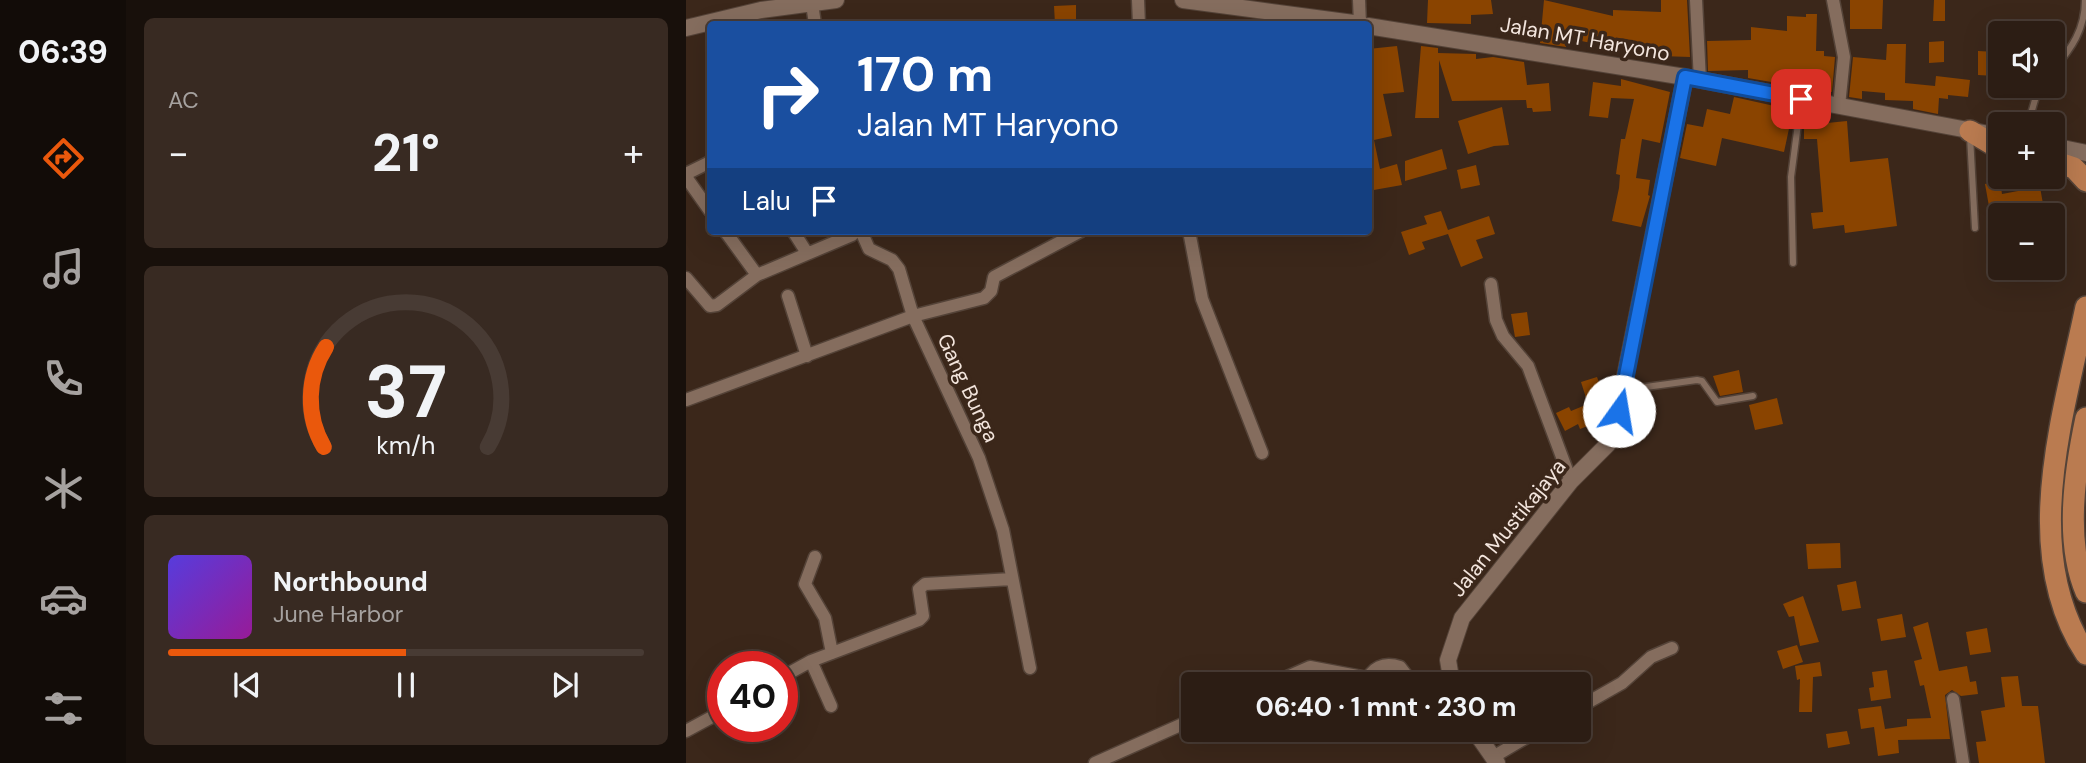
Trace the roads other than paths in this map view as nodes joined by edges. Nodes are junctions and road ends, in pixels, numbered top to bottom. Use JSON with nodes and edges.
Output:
{"nodes":[{"id":1,"x":836,"y":0,"type":"edge"},
{"id":2,"x":1138,"y":0,"type":"edge"},
{"id":3,"x":1183,"y":0,"type":"edge"},
{"id":4,"x":1359,"y":0,"type":"edge"},
{"id":5,"x":1696,"y":0,"type":"edge"},
{"id":6,"x":1833,"y":0,"type":"edge"},
{"id":7,"x":2085,"y":0,"type":"edge"},
{"id":8,"x":812,"y":4,"type":"junction"},
{"id":9,"x":759,"y":5,"type":"edge"},
{"id":10,"x":1274,"y":7,"type":"edge"},
{"id":11,"x":707,"y":21,"type":"edge"},
{"id":12,"x":708,"y":21,"type":"edge"},
{"id":13,"x":815,"y":21,"type":"edge"},
{"id":14,"x":1139,"y":21,"type":"edge"},
{"id":15,"x":1326,"y":21,"type":"edge"},
{"id":16,"x":1361,"y":21,"type":"edge"},
{"id":17,"x":1372,"y":27,"type":"edge"},
{"id":18,"x":686,"y":28,"type":"edge"},
{"id":19,"x":2065,"y":54,"type":"edge"},
{"id":20,"x":1692,"y":79,"type":"junction"},
{"id":21,"x":1801,"y":99,"type":"junction"},
{"id":22,"x":1839,"y":106,"type":"junction"},
{"id":23,"x":1970,"y":131,"type":"junction"},
{"id":24,"x":1988,"y":134,"type":"edge"},
{"id":25,"x":1988,"y":142,"type":"edge"},
{"id":26,"x":2065,"y":149,"type":"edge"},
{"id":27,"x":2086,"y":153,"type":"edge"},
{"id":28,"x":707,"y":164,"type":"edge"},
{"id":29,"x":2065,"y":165,"type":"edge"},
{"id":30,"x":686,"y":176,"type":"edge"},
{"id":31,"x":2086,"y":181,"type":"edge"},
{"id":32,"x":707,"y":207,"type":"edge"},
{"id":33,"x":1975,"y":228,"type":"dead end"},
{"id":34,"x":728,"y":235,"type":"edge"},
{"id":35,"x":796,"y":235,"type":"edge"},
{"id":36,"x":852,"y":235,"type":"edge"},
{"id":37,"x":863,"y":235,"type":"edge"},
{"id":38,"x":1073,"y":235,"type":"edge"},
{"id":39,"x":1190,"y":235,"type":"edge"},
{"id":40,"x":807,"y":253,"type":"junction"},
{"id":41,"x":1793,"y":263,"type":"dead end"},
{"id":42,"x":757,"y":275,"type":"junction"},
{"id":43,"x":686,"y":278,"type":"edge"},
{"id":44,"x":1491,"y":284,"type":"dead end"},
{"id":45,"x":788,"y":296,"type":"dead end"},
{"id":46,"x":2086,"y":307,"type":"edge"},
{"id":47,"x":913,"y":316,"type":"junction"},
{"id":48,"x":807,"y":356,"type":"junction"},
{"id":49,"x":1624,"y":390,"type":"junction"},
{"id":50,"x":1753,"y":396,"type":"dead end"},
{"id":51,"x":686,"y":400,"type":"edge"},
{"id":52,"x":2086,"y":418,"type":"edge"},
{"id":53,"x":1262,"y":453,"type":"dead end"},
{"id":54,"x":1571,"y":481,"type":"junction"},
{"id":55,"x":815,"y":556,"type":"dead end"},
{"id":56,"x":1012,"y":579,"type":"junction"},
{"id":57,"x":2086,"y":592,"type":"edge"},
{"id":58,"x":1672,"y":648,"type":"dead end"},
{"id":59,"x":832,"y":653,"type":"junction"},
{"id":60,"x":2086,"y":654,"type":"edge"},
{"id":61,"x":811,"y":661,"type":"junction"},
{"id":62,"x":798,"y":668,"type":"edge"},
{"id":63,"x":1030,"y":668,"type":"dead end"},
{"id":64,"x":1304,"y":672,"type":"edge"},
{"id":65,"x":1334,"y":672,"type":"edge"},
{"id":66,"x":1374,"y":672,"type":"edge"},
{"id":67,"x":1407,"y":672,"type":"edge"},
{"id":68,"x":1450,"y":672,"type":"edge"},
{"id":69,"x":1953,"y":699,"type":"dead end"},
{"id":70,"x":1591,"y":701,"type":"edge"},
{"id":71,"x":831,"y":706,"type":"dead end"},
{"id":72,"x":707,"y":720,"type":"edge"},
{"id":73,"x":1181,"y":725,"type":"edge"},
{"id":74,"x":686,"y":731,"type":"edge"},
{"id":75,"x":1482,"y":742,"type":"edge"},
{"id":76,"x":1521,"y":742,"type":"edge"},
{"id":77,"x":1495,"y":760,"type":"edge"},
{"id":78,"x":1095,"y":763,"type":"edge"},
{"id":79,"x":1963,"y":763,"type":"edge"}],
"edges":[{"from":1,"to":8,"type":"main road"},
{"from":2,"to":14,"type":"street"},
{"from":3,"to":10,"type":"main road"},
{"from":4,"to":16,"type":"street"},
{"from":5,"to":20,"type":"street"},
{"from":6,"to":22,"type":"street"},
{"from":7,"to":19,"type":"lane"},
{"from":8,"to":9,"type":"main road"},
{"from":8,"to":13,"type":"street"},
{"from":9,"to":12,"type":"main road"},
{"from":10,"to":15,"type":"main road"},
{"from":11,"to":18,"type":"main road"},
{"from":17,"to":20,"type":"main road","name":"Jalan MT Haryono"},
{"from":20,"to":21,"type":"main road","name":"Jalan MT Haryono"},
{"from":20,"to":49,"type":"main road","name":"Jalan Mustikajaya"},
{"from":21,"to":22,"type":"main road","name":"Jalan MT Haryono"},
{"from":21,"to":41,"type":"lane"},
{"from":22,"to":23,"type":"main road","name":"Jalan MT Haryono"},
{"from":23,"to":24,"type":"main road","name":"Jalan MT Haryono"},
{"from":23,"to":25,"type":"highway"},
{"from":23,"to":33,"type":"lane"},
{"from":26,"to":27,"type":"main road"},
{"from":28,"to":30,"type":"street"},
{"from":29,"to":31,"type":"highway"},
{"from":30,"to":32,"type":"street"},
{"from":34,"to":42,"type":"street"},
{"from":35,"to":40,"type":"street"},
{"from":36,"to":40,"type":"street"},
{"from":37,"to":47,"type":"street","name":"Gang Bunga"},
{"from":38,"to":47,"type":"street"},
{"from":39,"to":53,"type":"street"},
{"from":40,"to":42,"type":"street"},
{"from":42,"to":43,"type":"street"},
{"from":44,"to":54,"type":"street"},
{"from":45,"to":48,"type":"street"},
{"from":46,"to":60,"type":"highway"},
{"from":47,"to":48,"type":"street"},
{"from":47,"to":56,"type":"street","name":"Gang Bunga"},
{"from":48,"to":51,"type":"street"},
{"from":49,"to":50,"type":"lane"},
{"from":49,"to":54,"type":"main road","name":"Jalan Mustikajaya"},
{"from":52,"to":57,"type":"highway"},
{"from":54,"to":68,"type":"main road","name":"Jalan Mustikajaya"},
{"from":55,"to":59,"type":"street"},
{"from":56,"to":59,"type":"street"},
{"from":56,"to":63,"type":"street","name":"Gang Bunga"},
{"from":58,"to":70,"type":"street"},
{"from":59,"to":61,"type":"street"},
{"from":61,"to":62,"type":"street"},
{"from":61,"to":71,"type":"street"},
{"from":64,"to":65,"type":"street"},
{"from":66,"to":67,"type":"street"},
{"from":69,"to":79,"type":"street"},
{"from":72,"to":74,"type":"street"},
{"from":73,"to":78,"type":"street"},
{"from":75,"to":77,"type":"main road"},
{"from":76,"to":77,"type":"street"}]}
